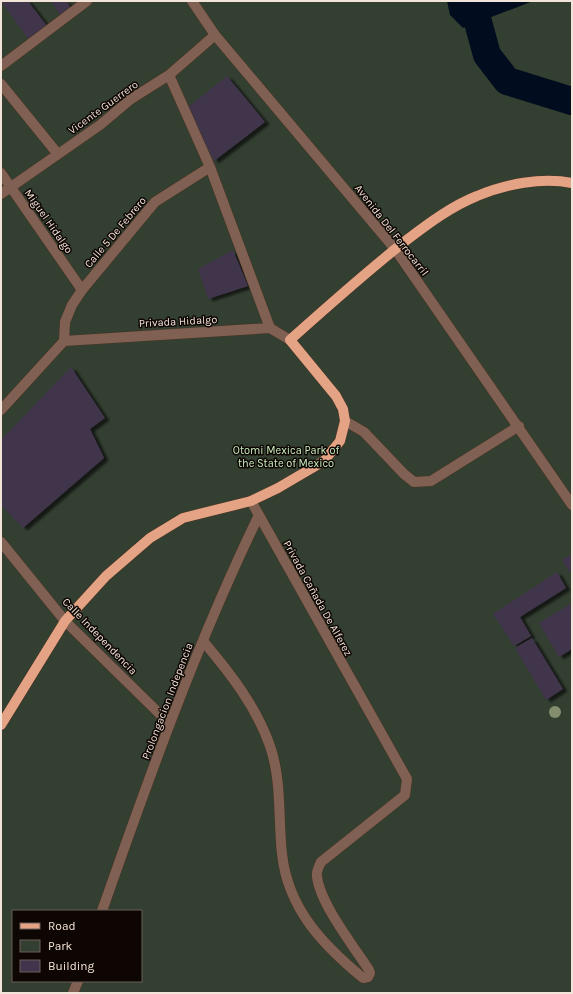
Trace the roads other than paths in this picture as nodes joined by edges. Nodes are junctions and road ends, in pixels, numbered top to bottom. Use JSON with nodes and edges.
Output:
{"nodes":[{"id":1,"x":86,"y":1,"type":"edge"},
{"id":2,"x":192,"y":1,"type":"edge"},
{"id":3,"x":215,"y":35,"type":"junction"},
{"id":4,"x":1,"y":66,"type":"edge"},
{"id":5,"x":169,"y":75,"type":"junction"},
{"id":6,"x":1,"y":84,"type":"edge"},
{"id":7,"x":57,"y":153,"type":"junction"},
{"id":8,"x":210,"y":167,"type":"junction"},
{"id":9,"x":1,"y":173,"type":"edge"},
{"id":10,"x":572,"y":183,"type":"edge"},
{"id":11,"x":11,"y":186,"type":"junction"},
{"id":12,"x":1,"y":194,"type":"edge"},
{"id":13,"x":395,"y":250,"type":"junction"},
{"id":14,"x":82,"y":290,"type":"junction"},
{"id":15,"x":270,"y":328,"type":"junction"},
{"id":16,"x":290,"y":340,"type":"junction"},
{"id":17,"x":64,"y":341,"type":"junction"},
{"id":18,"x":1,"y":410,"type":"edge"},
{"id":19,"x":345,"y":421,"type":"junction"},
{"id":20,"x":519,"y":426,"type":"junction"},
{"id":21,"x":251,"y":501,"type":"junction"},
{"id":22,"x":572,"y":505,"type":"edge"},
{"id":23,"x":259,"y":515,"type":"junction"},
{"id":24,"x":1,"y":542,"type":"edge"},
{"id":25,"x":65,"y":620,"type":"junction"},
{"id":26,"x":203,"y":641,"type":"junction"},
{"id":27,"x":170,"y":724,"type":"junction"},
{"id":28,"x":1,"y":725,"type":"edge"},
{"id":29,"x":102,"y":910,"type":"edge"},
{"id":30,"x":78,"y":982,"type":"edge"},
{"id":31,"x":73,"y":993,"type":"edge"}],
"edges":[{"from":1,"to":4,"type":"street"},
{"from":2,"to":3,"type":"street","name":"Avenida Del Ferrocarril"},
{"from":3,"to":5,"type":"street","name":"Vicente Guerrero"},
{"from":3,"to":13,"type":"street","name":"Avenida Del Ferrocarril"},
{"from":5,"to":7,"type":"street","name":"Vicente Guerrero"},
{"from":5,"to":8,"type":"street"},
{"from":6,"to":7,"type":"street"},
{"from":7,"to":11,"type":"street","name":"Vicente Guerrero"},
{"from":8,"to":14,"type":"street","name":"Calle 5 De Febrero"},
{"from":8,"to":15,"type":"street"},
{"from":9,"to":11,"type":"street","name":"Miguel Hidalgo"},
{"from":10,"to":13,"type":"main road"},
{"from":11,"to":12,"type":"street","name":"Vicente Guerrero"},
{"from":11,"to":14,"type":"street","name":"Miguel Hidalgo"},
{"from":13,"to":16,"type":"main road"},
{"from":13,"to":20,"type":"street","name":"Avenida Del Ferrocarril"},
{"from":14,"to":17,"type":"street"},
{"from":15,"to":16,"type":"street"},
{"from":15,"to":17,"type":"street","name":"Privada Hidalgo"},
{"from":16,"to":19,"type":"main road"},
{"from":17,"to":18,"type":"street"},
{"from":19,"to":20,"type":"street"},
{"from":19,"to":21,"type":"main road"},
{"from":20,"to":22,"type":"street","name":"Avenida Del Ferrocarril"},
{"from":21,"to":23,"type":"street","name":"Privada Cañada De Alferez"},
{"from":21,"to":25,"type":"main road"},
{"from":23,"to":26,"type":"street","name":"Prolongacion Indepencia"},
{"from":23,"to":26,"type":"street","name":"Privada Cañada De Alferez"},
{"from":24,"to":25,"type":"street","name":"Calle Independencia"},
{"from":25,"to":27,"type":"street","name":"Calle Independencia"},
{"from":25,"to":28,"type":"main road"},
{"from":26,"to":27,"type":"street","name":"Prolongacion Indepencia"},
{"from":27,"to":29,"type":"street","name":"Prolongacion Indepencia"},
{"from":30,"to":31,"type":"street"}]}
